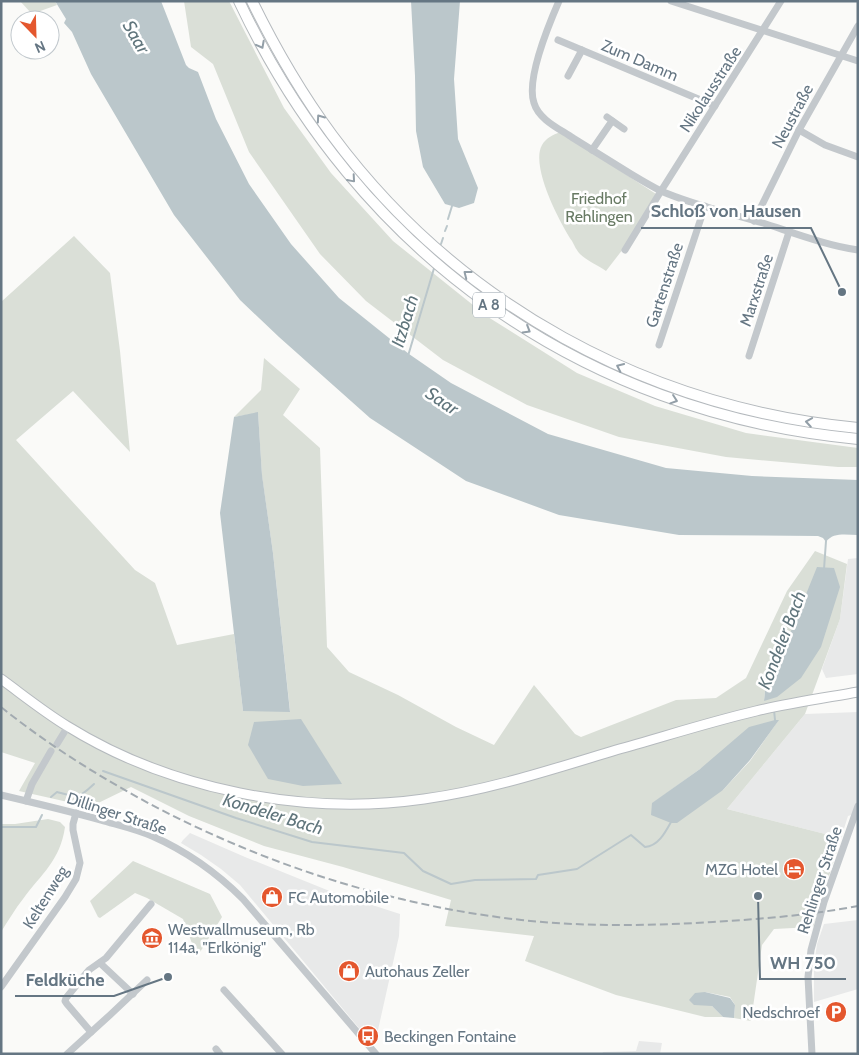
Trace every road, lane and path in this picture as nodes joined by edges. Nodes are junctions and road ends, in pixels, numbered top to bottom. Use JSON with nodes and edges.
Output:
{"nodes":[{"id":1,"x":239,"y":1,"type":"edge"},
{"id":2,"x":252,"y":1,"type":"edge"},
{"id":3,"x":559,"y":1,"type":"edge"},
{"id":4,"x":671,"y":1,"type":"edge"},
{"id":5,"x":781,"y":1,"type":"edge"},
{"id":6,"x":858,"y":26,"type":"edge"},
{"id":7,"x":764,"y":30,"type":"junction"},
{"id":8,"x":558,"y":40,"type":"dead end"},
{"id":9,"x":582,"y":50,"type":"junction"},
{"id":10,"x":840,"y":56,"type":"junction"},
{"id":11,"x":858,"y":61,"type":"edge"},
{"id":12,"x":568,"y":76,"type":"dead end"},
{"id":13,"x":715,"y":106,"type":"junction"},
{"id":14,"x":624,"y":128,"type":"dead end"},
{"id":15,"x":799,"y":130,"type":"junction"},
{"id":16,"x":592,"y":150,"type":"junction"},
{"id":17,"x":858,"y":157,"type":"edge"},
{"id":18,"x":661,"y":191,"type":"junction"},
{"id":19,"x":705,"y":206,"type":"junction"},
{"id":20,"x":754,"y":221,"type":"junction"},
{"id":21,"x":788,"y":232,"type":"junction"},
{"id":22,"x":625,"y":250,"type":"dead end"},
{"id":23,"x":858,"y":250,"type":"edge"},
{"id":24,"x":659,"y":345,"type":"dead end"},
{"id":25,"x":749,"y":356,"type":"dead end"},
{"id":26,"x":858,"y":428,"type":"edge"},
{"id":27,"x":858,"y":439,"type":"edge"},
{"id":28,"x":1,"y":679,"type":"edge"},
{"id":29,"x":858,"y":692,"type":"edge"},
{"id":30,"x":65,"y":731,"type":"dead end"},
{"id":31,"x":57,"y":744,"type":"dead end"},
{"id":32,"x":52,"y":752,"type":"dead end"},
{"id":33,"x":1,"y":795,"type":"edge"},
{"id":34,"x":26,"y":801,"type":"junction"},
{"id":35,"x":858,"y":806,"type":"edge"},
{"id":36,"x":76,"y":813,"type":"junction"},
{"id":37,"x":151,"y":904,"type":"dead end"},
{"id":38,"x":100,"y":963,"type":"junction"},
{"id":39,"x":147,"y":980,"type":"dead end"},
{"id":40,"x":1,"y":987,"type":"edge"},
{"id":41,"x":224,"y":990,"type":"dead end"},
{"id":42,"x":133,"y":994,"type":"junction"},
{"id":43,"x":91,"y":1032,"type":"junction"},
{"id":44,"x":67,"y":1054,"type":"edge"},
{"id":45,"x":282,"y":1054,"type":"edge"},
{"id":46,"x":376,"y":1054,"type":"edge"},
{"id":47,"x":812,"y":1054,"type":"edge"}],
"edges":[{"from":1,"to":27,"type":"highway","number":"A 8","one_way":true},
{"from":26,"to":2,"type":"highway","number":"A 8","one_way":true},
{"from":3,"to":16,"type":"street"},
{"from":4,"to":7,"type":"street"},
{"from":5,"to":7,"type":"street","name":"Nikolausstraße"},
{"from":6,"to":10,"type":"street","name":"Neustraße"},
{"from":7,"to":10,"type":"street"},
{"from":7,"to":13,"type":"street","name":"Nikolausstraße"},
{"from":8,"to":9,"type":"street","name":"Zum Damm"},
{"from":9,"to":12,"type":"street","name":"Zum Damm"},
{"from":9,"to":13,"type":"street","name":"Zum Damm"},
{"from":10,"to":11,"type":"street"},
{"from":10,"to":15,"type":"street","name":"Neustraße"},
{"from":13,"to":18,"type":"street","name":"Nikolausstraße"},
{"from":14,"to":16,"type":"street"},
{"from":15,"to":17,"type":"street"},
{"from":15,"to":20,"type":"street","name":"Neustraße"},
{"from":16,"to":18,"type":"street"},
{"from":18,"to":19,"type":"street"},
{"from":18,"to":22,"type":"street","name":"Nikolausstraße"},
{"from":19,"to":20,"type":"street"},
{"from":19,"to":24,"type":"street","name":"Gartenstraße"},
{"from":20,"to":21,"type":"street"},
{"from":21,"to":23,"type":"street"},
{"from":21,"to":25,"type":"street","name":"Marxstraße"},
{"from":28,"to":29,"type":"main road"},
{"from":30,"to":31,"type":"street"},
{"from":32,"to":34,"type":"street"},
{"from":33,"to":34,"type":"street","name":"Dillinger Straße"},
{"from":34,"to":36,"type":"street","name":"Dillinger Straße"},
{"from":35,"to":47,"type":"street","name":"Rehlinger Straße"},
{"from":36,"to":40,"type":"street","name":"Keltenweg"},
{"from":36,"to":46,"type":"street","name":"Dillinger Straße"},
{"from":37,"to":38,"type":"street"},
{"from":38,"to":42,"type":"street"},
{"from":38,"to":43,"type":"street"},
{"from":39,"to":42,"type":"street"},
{"from":41,"to":45,"type":"street"},
{"from":42,"to":43,"type":"street"},
{"from":43,"to":44,"type":"street"}]}
